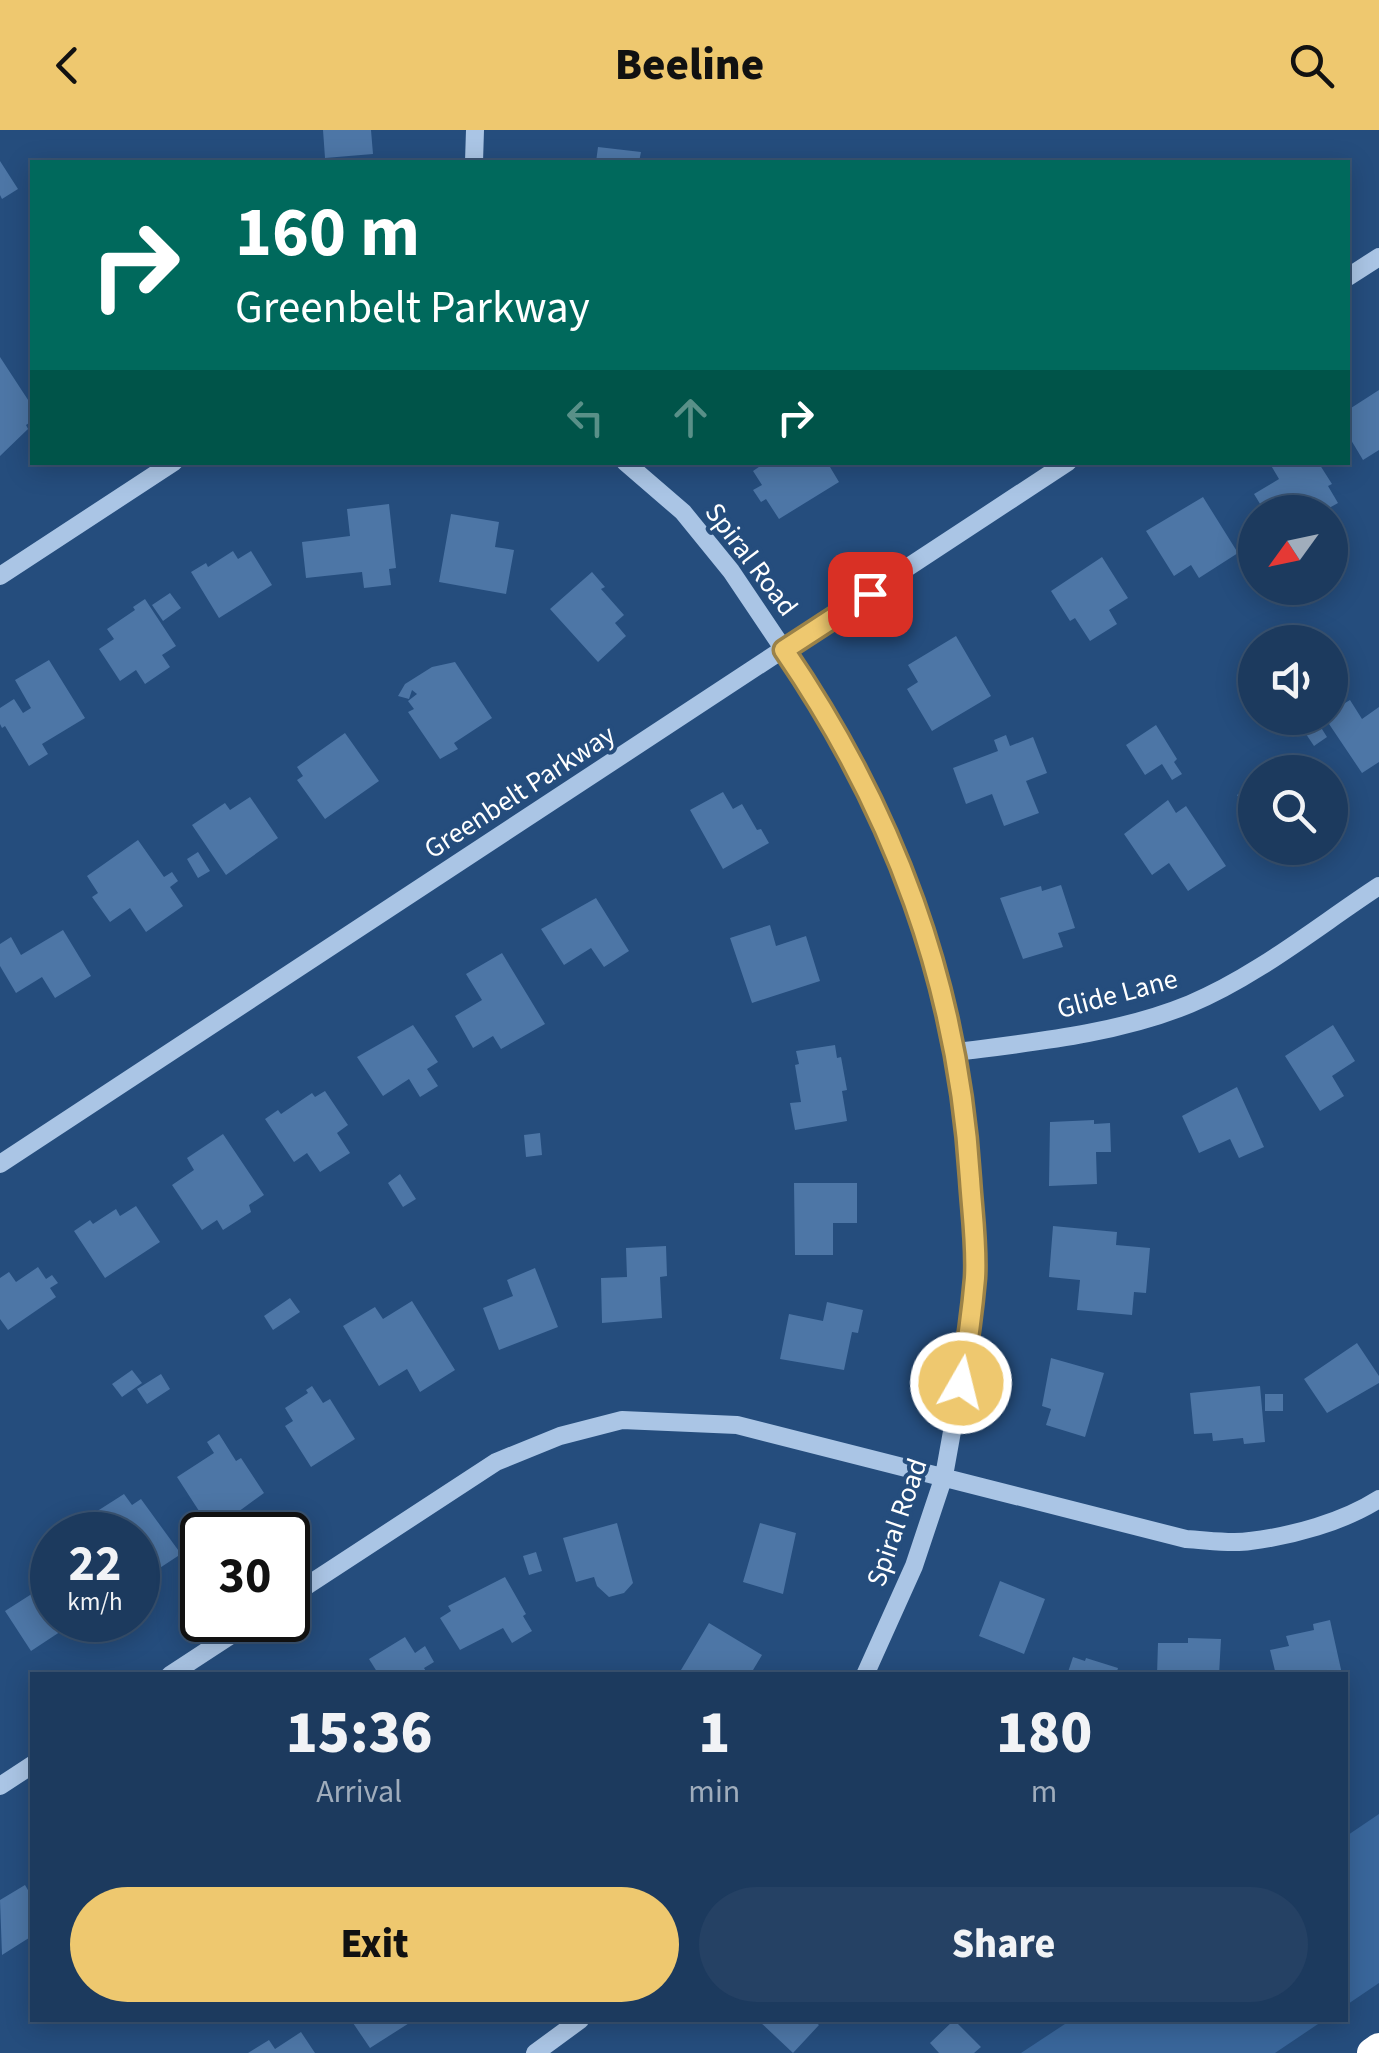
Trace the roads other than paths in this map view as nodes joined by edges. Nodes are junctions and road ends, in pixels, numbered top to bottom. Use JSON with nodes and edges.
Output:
{"nodes":[{"id":1,"x":475,"y":130,"type":"edge"},
{"id":2,"x":474,"y":160,"type":"edge"},
{"id":3,"x":1379,"y":256,"type":"edge"},
{"id":4,"x":1350,"y":277,"type":"edge"},
{"id":5,"x":169,"y":465,"type":"edge"},
{"id":6,"x":628,"y":465,"type":"edge"},
{"id":7,"x":1063,"y":465,"type":"edge"},
{"id":8,"x":0,"y":576,"type":"edge"},
{"id":9,"x":784,"y":650,"type":"junction"},
{"id":10,"x":1379,"y":886,"type":"edge"},
{"id":11,"x":957,"y":1052,"type":"junction"},
{"id":12,"x":0,"y":1164,"type":"edge"},
{"id":13,"x":944,"y":1476,"type":"junction"},
{"id":14,"x":1379,"y":1500,"type":"edge"},
{"id":15,"x":310,"y":1584,"type":"edge"},
{"id":16,"x":220,"y":1642,"type":"edge"},
{"id":17,"x":175,"y":1672,"type":"edge"},
{"id":18,"x":866,"y":1672,"type":"edge"},
{"id":19,"x":30,"y":1766,"type":"edge"},
{"id":20,"x":0,"y":1786,"type":"edge"},
{"id":21,"x":577,"y":2022,"type":"edge"},
{"id":22,"x":1379,"y":2048,"type":"edge"},
{"id":23,"x":535,"y":2053,"type":"edge"},
{"id":24,"x":1372,"y":2053,"type":"edge"}],
"edges":[{"from":1,"to":2,"type":"street"},
{"from":3,"to":4,"type":"street"},
{"from":5,"to":8,"type":"street"},
{"from":6,"to":9,"type":"street","name":"Spiral Road"},
{"from":7,"to":9,"type":"street","name":"Greenbelt Parkway"},
{"from":9,"to":11,"type":"street","name":"Spiral Road"},
{"from":9,"to":12,"type":"street","name":"Greenbelt Parkway"},
{"from":10,"to":11,"type":"street","name":"Glide Lane"},
{"from":11,"to":13,"type":"street","name":"Spiral Road"},
{"from":13,"to":14,"type":"street"},
{"from":13,"to":15,"type":"street"},
{"from":13,"to":18,"type":"street","name":"Spiral Road"},
{"from":16,"to":17,"type":"street"},
{"from":19,"to":20,"type":"street"},
{"from":21,"to":23,"type":"street"},
{"from":22,"to":24,"type":"highway"}]}
